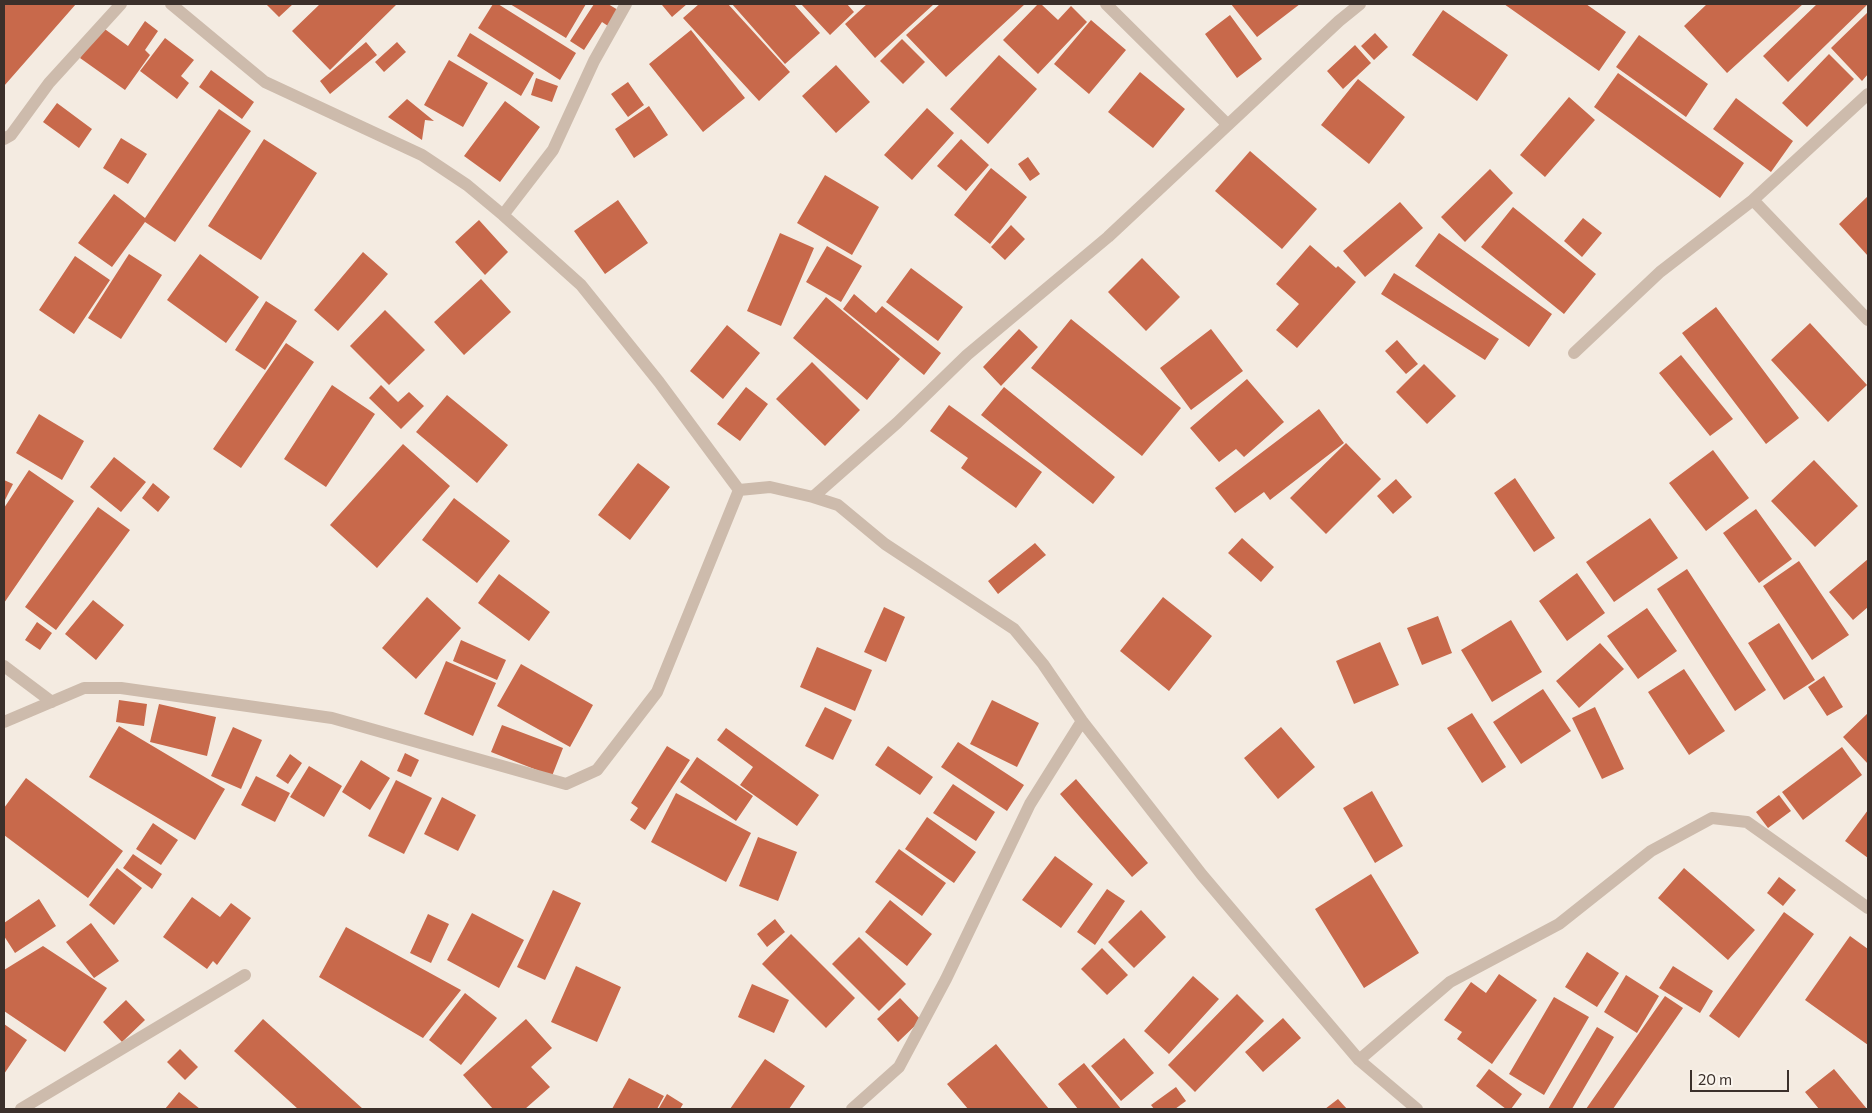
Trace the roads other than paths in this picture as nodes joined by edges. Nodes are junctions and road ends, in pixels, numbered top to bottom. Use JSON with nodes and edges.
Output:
{"nodes":[{"id":1,"x":120,"y":4,"type":"edge"},
{"id":2,"x":172,"y":4,"type":"edge"},
{"id":3,"x":626,"y":4,"type":"edge"},
{"id":4,"x":1106,"y":4,"type":"edge"},
{"id":5,"x":1360,"y":4,"type":"edge"},
{"id":6,"x":1868,"y":94,"type":"edge"},
{"id":7,"x":1228,"y":125,"type":"junction"},
{"id":8,"x":4,"y":139,"type":"edge"},
{"id":9,"x":1753,"y":200,"type":"junction"},
{"id":10,"x":503,"y":215,"type":"junction"},
{"id":11,"x":1868,"y":320,"type":"edge"},
{"id":12,"x":1574,"y":353,"type":"dead end"},
{"id":13,"x":739,"y":490,"type":"junction"},
{"id":14,"x":813,"y":497,"type":"junction"},
{"id":15,"x":4,"y":666,"type":"edge"},
{"id":16,"x":52,"y":702,"type":"junction"},
{"id":17,"x":1082,"y":721,"type":"junction"},
{"id":18,"x":4,"y":722,"type":"edge"},
{"id":19,"x":1868,"y":908,"type":"edge"},
{"id":20,"x":245,"y":975,"type":"dead end"},
{"id":21,"x":1360,"y":1060,"type":"junction"},
{"id":22,"x":22,"y":1109,"type":"edge"},
{"id":23,"x":852,"y":1109,"type":"edge"},
{"id":24,"x":1417,"y":1109,"type":"edge"}],
"edges":[{"from":1,"to":8,"type":"street"},
{"from":2,"to":10,"type":"street"},
{"from":3,"to":10,"type":"street"},
{"from":4,"to":7,"type":"street"},
{"from":5,"to":7,"type":"street"},
{"from":6,"to":9,"type":"street"},
{"from":7,"to":14,"type":"street"},
{"from":9,"to":11,"type":"street"},
{"from":9,"to":12,"type":"street"},
{"from":10,"to":13,"type":"street"},
{"from":13,"to":14,"type":"street"},
{"from":13,"to":16,"type":"street"},
{"from":14,"to":17,"type":"street"},
{"from":15,"to":16,"type":"street"},
{"from":16,"to":18,"type":"street"},
{"from":17,"to":21,"type":"street"},
{"from":17,"to":23,"type":"street"},
{"from":19,"to":21,"type":"street"},
{"from":20,"to":22,"type":"street"},
{"from":21,"to":24,"type":"street"}]}
